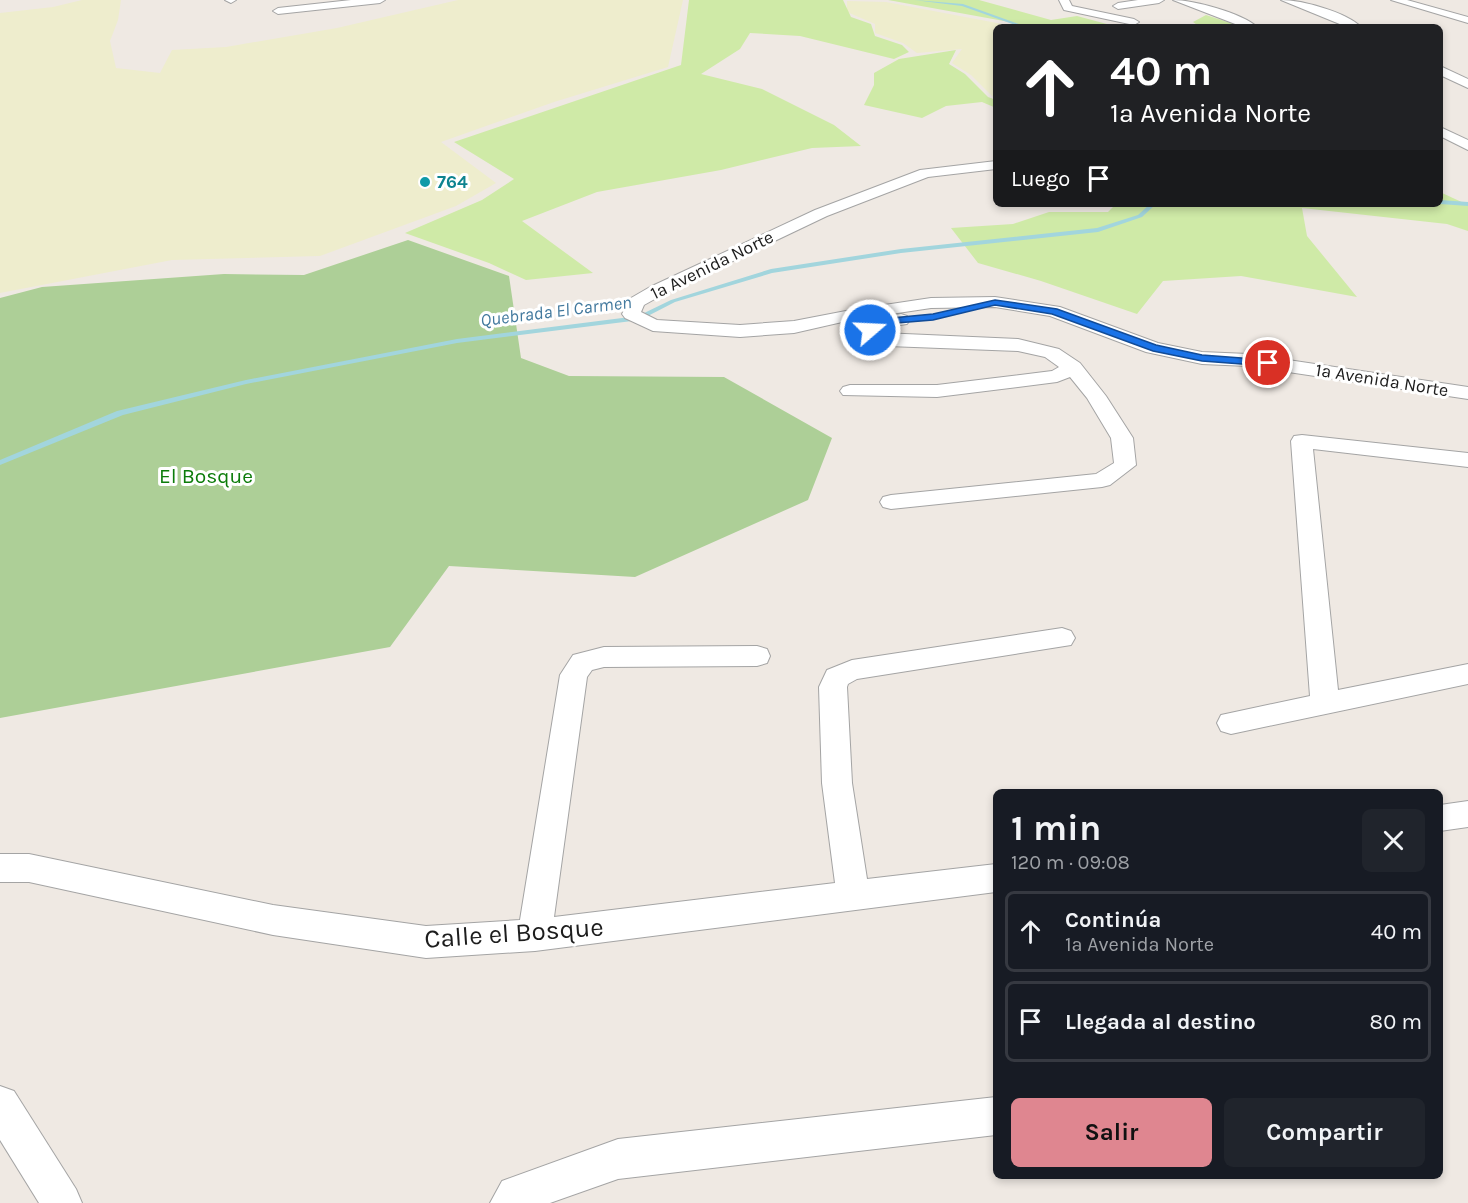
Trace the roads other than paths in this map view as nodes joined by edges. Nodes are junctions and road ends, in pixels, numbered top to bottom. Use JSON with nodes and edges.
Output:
{"nodes":[{"id":1,"x":380,"y":0,"type":"edge"},
{"id":2,"x":1064,"y":0,"type":"edge"},
{"id":3,"x":1159,"y":0,"type":"edge"},
{"id":4,"x":1286,"y":0,"type":"edge"},
{"id":5,"x":1396,"y":0,"type":"edge"},
{"id":6,"x":1118,"y":6,"type":"dead end"},
{"id":7,"x":1178,"y":7,"type":"edge"},
{"id":8,"x":278,"y":11,"type":"dead end"},
{"id":9,"x":1198,"y":15,"type":"dead end"},
{"id":10,"x":1468,"y":20,"type":"edge"},
{"id":11,"x":1134,"y":22,"type":"dead end"},
{"id":12,"x":1244,"y":24,"type":"edge"},
{"id":13,"x":1346,"y":24,"type":"edge"},
{"id":14,"x":1443,"y":72,"type":"edge"},
{"id":15,"x":1468,"y":86,"type":"edge"},
{"id":16,"x":1449,"y":89,"type":"dead end"},
{"id":17,"x":1443,"y":133,"type":"edge"},
{"id":18,"x":1468,"y":146,"type":"edge"},
{"id":19,"x":993,"y":165,"type":"edge"},
{"id":20,"x":995,"y":302,"type":"junction"},
{"id":21,"x":1073,"y":368,"type":"junction"},
{"id":22,"x":850,"y":391,"type":"dead end"},
{"id":23,"x":1468,"y":393,"type":"edge"},
{"id":24,"x":1468,"y":460,"type":"edge"},
{"id":25,"x":891,"y":502,"type":"dead end"},
{"id":26,"x":1062,"y":638,"type":"dead end"},
{"id":27,"x":757,"y":656,"type":"dead end"},
{"id":28,"x":1468,"y":674,"type":"edge"},
{"id":29,"x":1325,"y":704,"type":"junction"},
{"id":30,"x":1231,"y":723,"type":"dead end"},
{"id":31,"x":1468,"y":814,"type":"edge"},
{"id":32,"x":1443,"y":818,"type":"edge"},
{"id":33,"x":0,"y":868,"type":"edge"},
{"id":34,"x":993,"y":878,"type":"edge"},
{"id":35,"x":854,"y":897,"type":"junction"},
{"id":36,"x":535,"y":935,"type":"junction"},
{"id":37,"x":0,"y":1105,"type":"edge"},
{"id":38,"x":993,"y":1116,"type":"edge"},
{"id":39,"x":62,"y":1203,"type":"edge"},
{"id":40,"x":510,"y":1203,"type":"edge"}],
"edges":[{"from":1,"to":8,"type":"street"},
{"from":2,"to":11,"type":"street"},
{"from":3,"to":6,"type":"street"},
{"from":3,"to":7,"type":"street"},
{"from":4,"to":13,"type":"street"},
{"from":5,"to":10,"type":"street"},
{"from":7,"to":9,"type":"street"},
{"from":7,"to":12,"type":"street"},
{"from":14,"to":15,"type":"street"},
{"from":15,"to":16,"type":"street"},
{"from":17,"to":18,"type":"street"},
{"from":19,"to":20,"type":"street","name":"1a Avenida Norte"},
{"from":20,"to":21,"type":"street"},
{"from":20,"to":23,"type":"street","name":"1a Avenida Norte"},
{"from":21,"to":22,"type":"street"},
{"from":21,"to":25,"type":"street"},
{"from":24,"to":29,"type":"street"},
{"from":26,"to":35,"type":"street"},
{"from":27,"to":36,"type":"street"},
{"from":28,"to":29,"type":"street"},
{"from":29,"to":30,"type":"street"},
{"from":31,"to":32,"type":"street"},
{"from":33,"to":36,"type":"street","name":"Calle el Bosque"},
{"from":34,"to":35,"type":"street","name":"Calle el Bosque"},
{"from":35,"to":36,"type":"street","name":"Calle el Bosque"},
{"from":37,"to":39,"type":"street"},
{"from":38,"to":40,"type":"street"}]}
